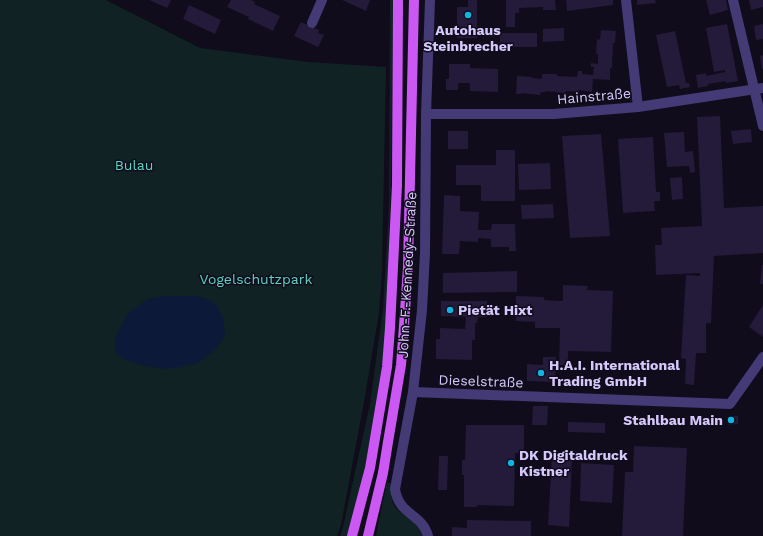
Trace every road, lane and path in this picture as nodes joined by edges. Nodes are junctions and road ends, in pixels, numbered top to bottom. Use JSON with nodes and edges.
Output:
{"nodes":[{"id":1,"x":322,"y":0,"type":"edge"},
{"id":2,"x":398,"y":0,"type":"edge"},
{"id":3,"x":414,"y":0,"type":"edge"},
{"id":4,"x":430,"y":0,"type":"edge"},
{"id":5,"x":626,"y":0,"type":"edge"},
{"id":6,"x":733,"y":0,"type":"edge"},
{"id":7,"x":312,"y":23,"type":"dead end"},
{"id":8,"x":759,"y":89,"type":"edge"},
{"id":9,"x":638,"y":107,"type":"junction"},
{"id":10,"x":426,"y":114,"type":"junction"},
{"id":11,"x":763,"y":126,"type":"edge"},
{"id":12,"x":763,"y":357,"type":"edge"},
{"id":13,"x":413,"y":392,"type":"junction"},
{"id":14,"x":372,"y":522,"type":"junction"},
{"id":15,"x":352,"y":536,"type":"edge"},
{"id":16,"x":368,"y":536,"type":"edge"},
{"id":17,"x":372,"y":536,"type":"edge"},
{"id":18,"x":428,"y":536,"type":"edge"}],
"edges":[{"from":1,"to":7,"type":"street"},
{"from":2,"to":15,"type":"main road"},
{"from":3,"to":14,"type":"main road"},
{"from":4,"to":10,"type":"street","name":"John-F.-Kennedy-Straße"},
{"from":5,"to":9,"type":"street"},
{"from":6,"to":8,"type":"street"},
{"from":8,"to":9,"type":"street","name":"Hainstraße"},
{"from":8,"to":11,"type":"street"},
{"from":9,"to":10,"type":"street","name":"Hainstraße"},
{"from":10,"to":13,"type":"street","name":"John-F.-Kennedy-Straße"},
{"from":12,"to":13,"type":"street","name":"Dieselstraße"},
{"from":13,"to":18,"type":"street","name":"John-F.-Kennedy-Straße"},
{"from":14,"to":16,"type":"main road"},
{"from":14,"to":17,"type":"street"}]}
